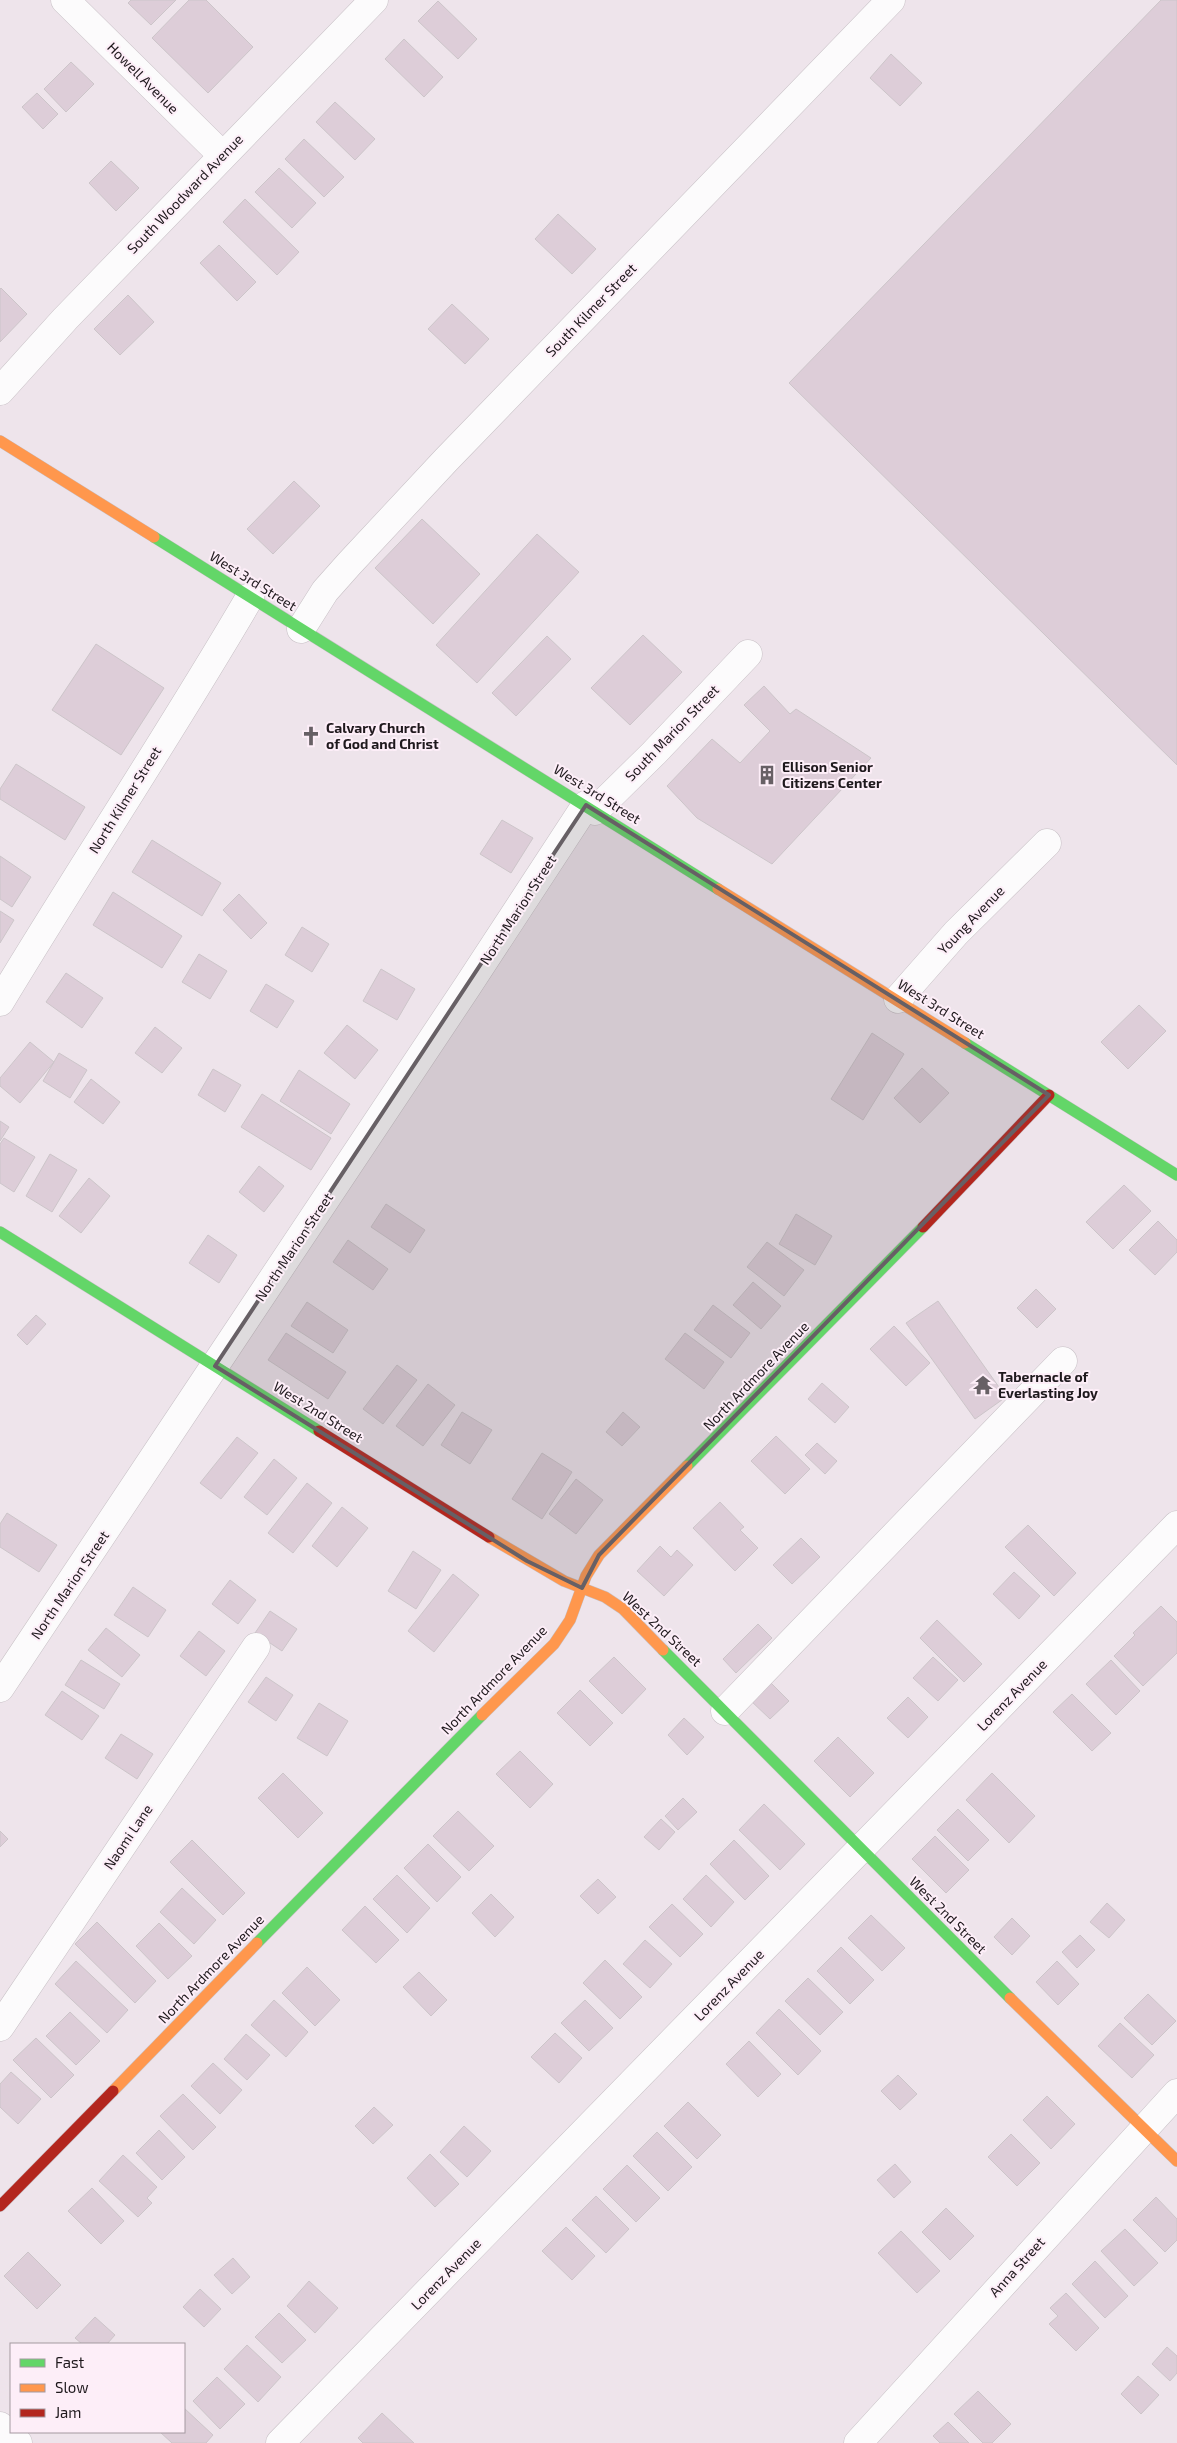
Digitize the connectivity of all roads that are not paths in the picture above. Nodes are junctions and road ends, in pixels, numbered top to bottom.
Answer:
1 (65, 0) edge
2 (374, 0) edge
3 (891, 0) edge
4 (222, 156) junction
5 (0, 391) edge
6 (0, 441) edge
7 (250, 597) junction
8 (301, 629) junction
9 (748, 654) dead end
10 (590, 808) junction
11 (1047, 843) dead end
12 (898, 999) junction
13 (0, 1002) edge
14 (1049, 1095) junction
15 (1177, 1175) edge
16 (0, 1232) edge
17 (1063, 1361) dead end
18 (214, 1366) junction
19 (1177, 1525) edge
20 (582, 1588) junction
21 (256, 1647) dead end
22 (0, 1688) edge
23 (725, 1711) junction
24 (862, 1849) junction
25 (0, 2027) edge
26 (1177, 2093) edge
27 (1144, 2128) junction
28 (1177, 2161) edge
29 (0, 2206) edge
30 (0, 2426) edge
31 (18, 2443) edge
32 (280, 2443) edge
33 (858, 2443) edge

1 - 4 street, Howell Avenue
2 - 4 street, South Woodward Avenue
3 - 8 street, South Kilmer Street
4 - 5 street, South Woodward Avenue
6 - 7 street, West 3rd Street
7 - 8 street, West 3rd Street
7 - 13 street, North Kilmer Street
8 - 10 street, West 3rd Street
9 - 10 street, South Marion Street
10 - 12 street, West 3rd Street
10 - 18 street, North Marion Street
11 - 12 street, Young Avenue
12 - 14 street, West 3rd Street
14 - 15 street, West 3rd Street
14 - 20 street, North Ardmore Avenue
16 - 18 street, West 2nd Street
17 - 23 street
18 - 20 street, West 2nd Street
18 - 22 street, North Marion Street
19 - 24 street, Lorenz Avenue
20 - 23 street, West 2nd Street
20 - 29 street, North Ardmore Avenue
21 - 25 street, Naomi Lane
23 - 24 street, West 2nd Street
24 - 27 street, West 2nd Street
24 - 32 street, Lorenz Avenue
26 - 27 street, Anna Street
27 - 28 street, West 2nd Street
27 - 33 street, Anna Street
30 - 31 street

